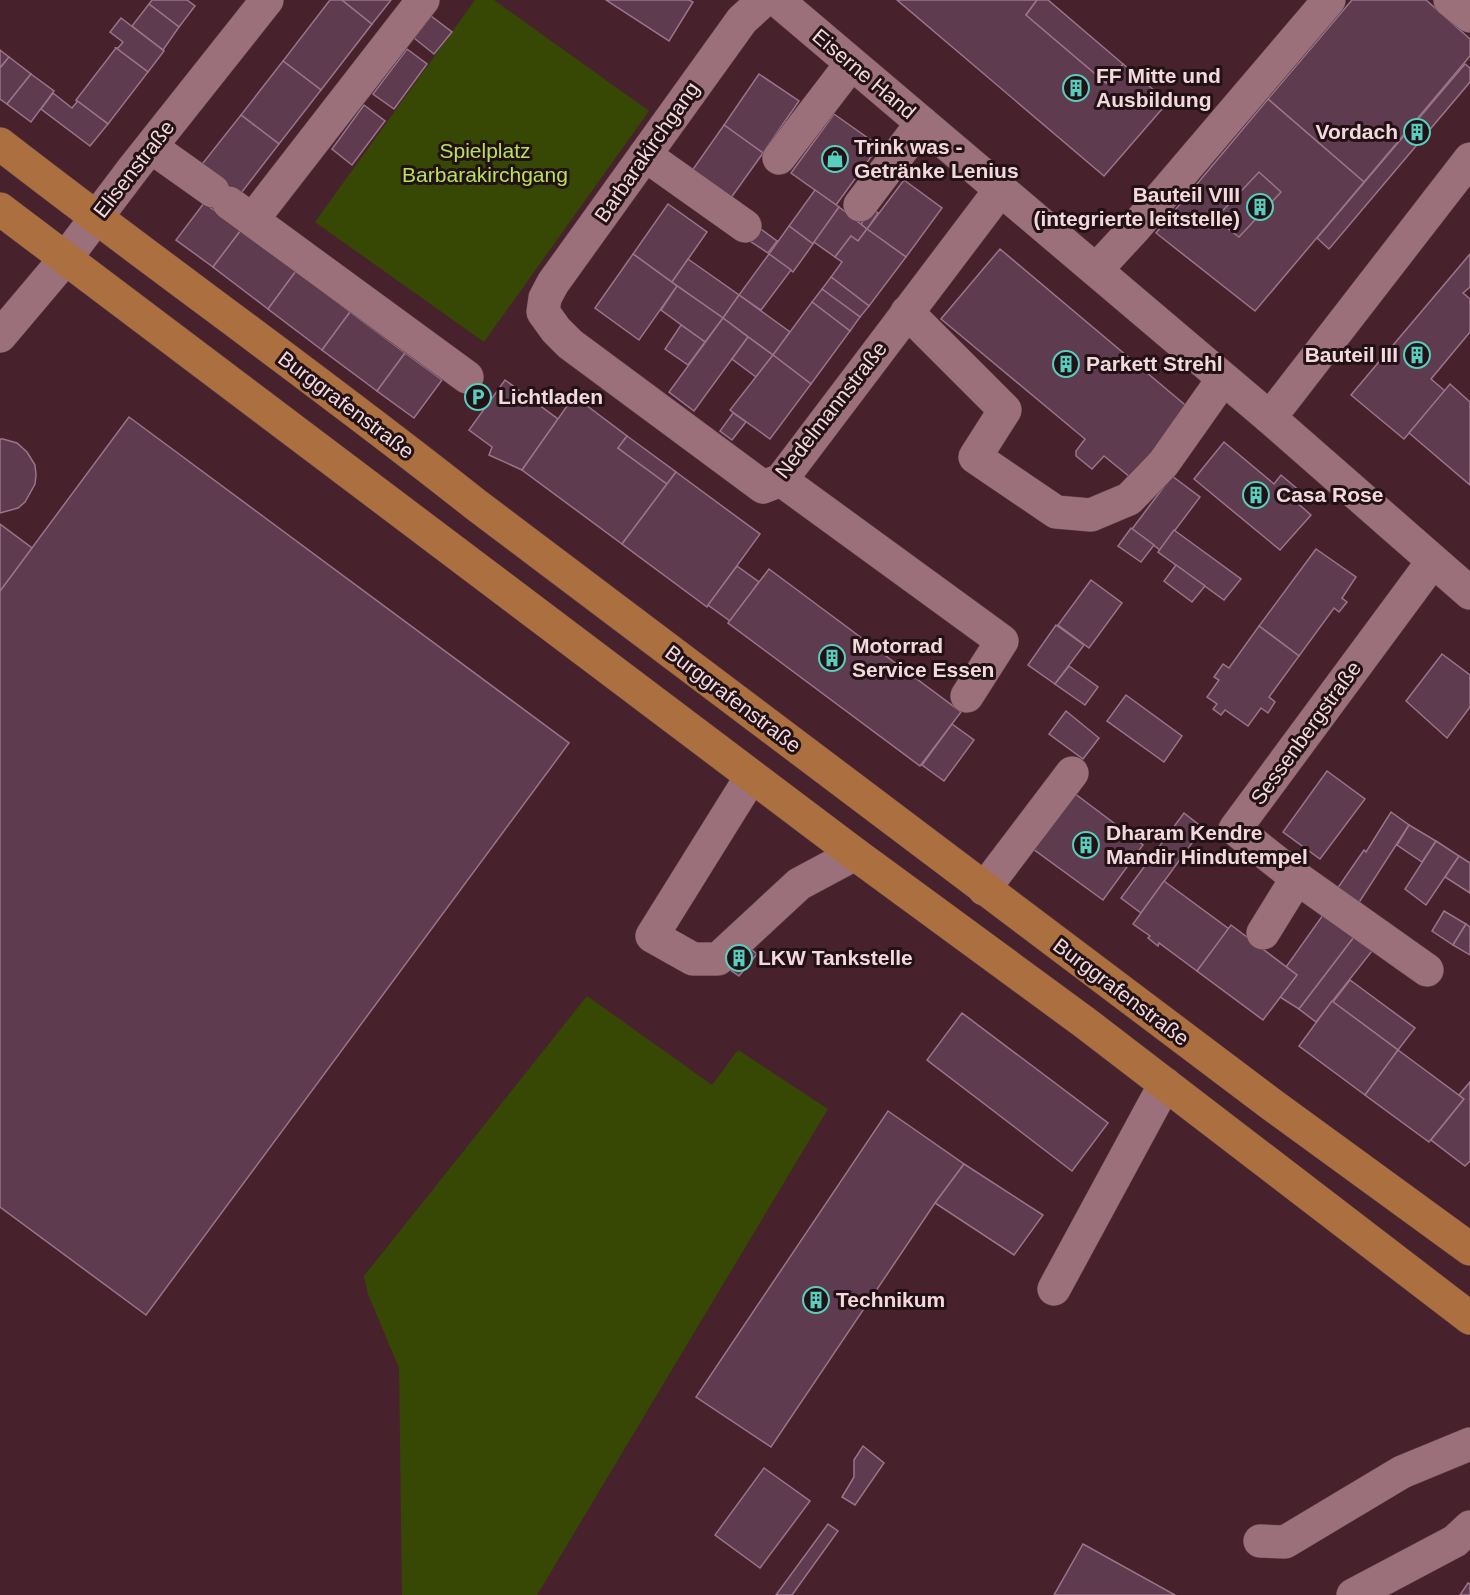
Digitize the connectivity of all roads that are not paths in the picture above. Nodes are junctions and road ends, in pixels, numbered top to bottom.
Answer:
1 (267, 0) edge
2 (423, 0) edge
3 (764, 0) edge
4 (777, 0) edge
5 (1329, 0) edge
6 (1450, 0) edge
7 (1470, 16) edge
8 (851, 64) junction
9 (922, 123) junction
10 (0, 144) edge
11 (150, 147) junction
12 (645, 155) junction
13 (779, 158) dead end
14 (1469, 161) edge
15 (1001, 189) junction
16 (231, 204) junction
17 (860, 206) dead end
18 (0, 209) edge
19 (95, 218) junction
20 (745, 226) dead end
21 (65, 259) junction
22 (1096, 270) junction
23 (543, 312) joint
24 (908, 312) junction
25 (0, 336) edge
26 (467, 377) dead end
27 (1223, 379) junction
28 (1269, 417) junction
29 (781, 480) junction
30 (1433, 561) junction
31 (1470, 593) edge
32 (967, 696) dead end
33 (1072, 773) dead end
34 (751, 777) junction
35 (855, 855) junction
36 (1297, 878) junction
37 (984, 889) junction
38 (1263, 933) dead end
39 (1427, 970) dead end
40 (1165, 1084) junction
41 (1470, 1249) edge
42 (1054, 1289) dead end
43 (1465, 1304) edge
44 (1470, 1444) edge
45 (1470, 1527) edge
46 (1260, 1541) dead end
47 (1353, 1595) edge

1 - 11 street, Elisenstraße
2 - 16 street
3 - 12 street, Barbarakirchgang
4 - 8 street, Eiserne Hand
5 - 22 street
6 - 7 street
8 - 9 street, Eiserne Hand
8 - 13 street
9 - 15 street, Eiserne Hand
9 - 17 street
10 - 19 main road, Burggrafenstraße
11 - 16 street
11 - 19 street, Elisenstraße
12 - 20 street
12 - 23 street, Barbarakirchgang
14 - 28 street
15 - 22 street, Eiserne Hand
15 - 24 street, Nedelmannstraße
16 - 26 street
18 - 21 main road
19 - 21 street, Elisenstraße
19 - 37 main road, Burggrafenstraße
21 - 25 street, Elisenstraße
21 - 34 main road
22 - 27 street, Eiserne Hand
23 - 29 street, Nedelmannstraße
24 - 27 street
24 - 29 street, Nedelmannstraße
27 - 28 street, Eiserne Hand
28 - 30 street, Eiserne Hand
29 - 32 street
30 - 31 street, Eiserne Hand
30 - 36 street, Sessenbergstraße
33 - 37 street
34 - 35 main road
34 - 35 street
35 - 40 main road
36 - 38 street
36 - 39 street, Sessenbergstraße
37 - 41 main road, Burggrafenstraße
40 - 42 street
40 - 43 main road
44 - 46 street
45 - 47 street

